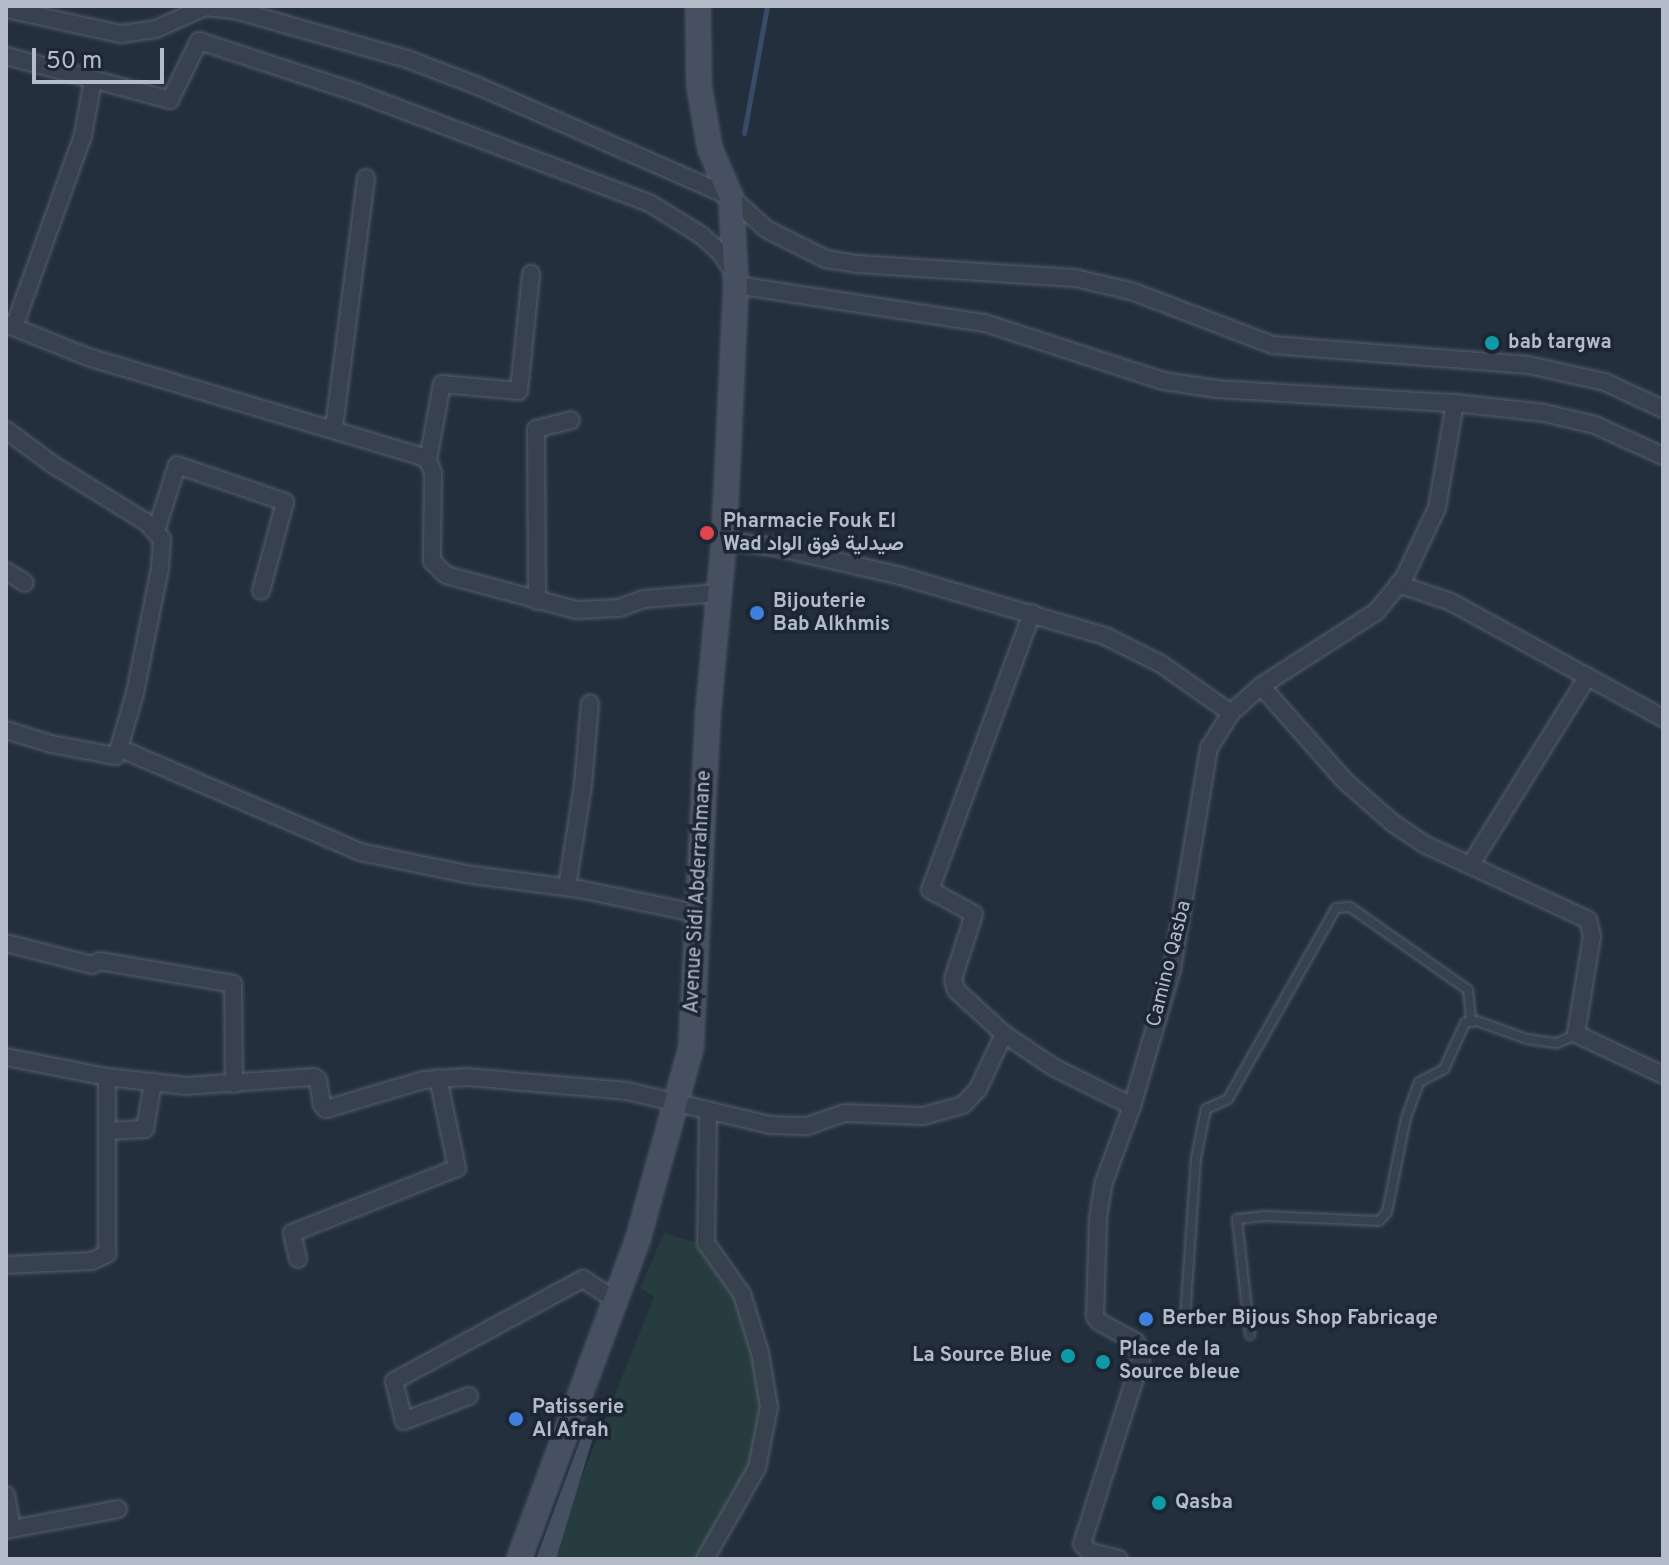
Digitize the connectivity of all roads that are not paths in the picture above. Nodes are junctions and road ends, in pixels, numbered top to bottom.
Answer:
1 (698, 6) edge
2 (6, 9) edge
3 (6, 56) edge
4 (93, 80) junction
5 (366, 178) dead end
6 (731, 197) junction
7 (531, 274) dead end
8 (736, 280) junction
9 (10, 326) edge
10 (1455, 403) junction
11 (1663, 409) edge
12 (571, 420) dead end
13 (334, 428) junction
14 (6, 430) edge
15 (1663, 456) edge
16 (428, 460) junction
17 (156, 531) junction
18 (724, 540) junction
19 (6, 571) edge
20 (25, 583) dead end
21 (1398, 584) junction
22 (261, 591) dead end
23 (717, 593) junction
24 (537, 601) junction
25 (1032, 613) junction
26 (1587, 678) junction
27 (1261, 686) junction
28 (590, 703) dead end
29 (1231, 713) junction
30 (1663, 718) edge
31 (6, 730) edge
32 (119, 748) junction
33 (1471, 864) junction
34 (567, 887) junction
35 (700, 914) junction
36 (6, 943) edge
37 (1471, 1020) junction
38 (1004, 1034) junction
39 (1576, 1034) junction
40 (6, 1057) edge
41 (1663, 1075) edge
42 (107, 1077) junction
43 (438, 1078) junction
44 (153, 1082) junction
45 (234, 1084) junction
46 (676, 1102) junction
47 (1132, 1106) junction
48 (708, 1111) junction
49 (108, 1131) junction
50 (298, 1259) dead end
51 (6, 1265) edge
52 (615, 1300) junction
53 (1185, 1319) dead end
54 (1250, 1335) dead end
55 (469, 1396) dead end
56 (6, 1495) edge
57 (118, 1509) dead end
58 (9, 1529) edge
59 (519, 1559) edge
60 (705, 1559) edge
61 (1119, 1559) edge

1 - 6 street, Avenue Sidi Abderrahmane
2 - 6 street
3 - 4 street
4 - 8 street
4 - 9 street
5 - 13 street
6 - 8 street, Avenue Sidi Abderrahmane
6 - 11 street
7 - 16 street
8 - 10 street
8 - 18 street, Avenue Sidi Abderrahmane
9 - 13 street
10 - 15 street
10 - 21 street, Camino Qasba
12 - 24 street
13 - 16 street
14 - 17 street
16 - 24 street
17 - 22 street
17 - 32 street
18 - 23 street, Avenue Sidi Abderrahmane
18 - 25 street
19 - 20 street
21 - 26 street
21 - 27 street, Camino Qasba
23 - 24 street
23 - 35 street, Avenue Sidi Abderrahmane
25 - 29 street
25 - 38 street
26 - 30 street
26 - 33 street
27 - 29 street, Camino Qasba
27 - 33 street
28 - 34 street
29 - 47 street, Camino Qasba
31 - 32 street
32 - 34 street
33 - 39 street
34 - 35 street
35 - 46 street, Avenue Sidi Abderrahmane
36 - 45 street
37 - 39 lane
37 - 53 lane
37 - 54 lane
38 - 47 street
38 - 48 street
39 - 41 street
40 - 42 street
42 - 44 street
42 - 49 street
43 - 45 street
43 - 46 street
43 - 50 street
44 - 45 street
44 - 49 street
46 - 48 street
46 - 52 street, Avenue Sidi Abderrahmane
47 - 61 street, Camino Qasba
48 - 60 street
49 - 51 street
52 - 55 street
52 - 59 street, Avenue Sidi Abderrahmane
56 - 58 street
57 - 58 street

